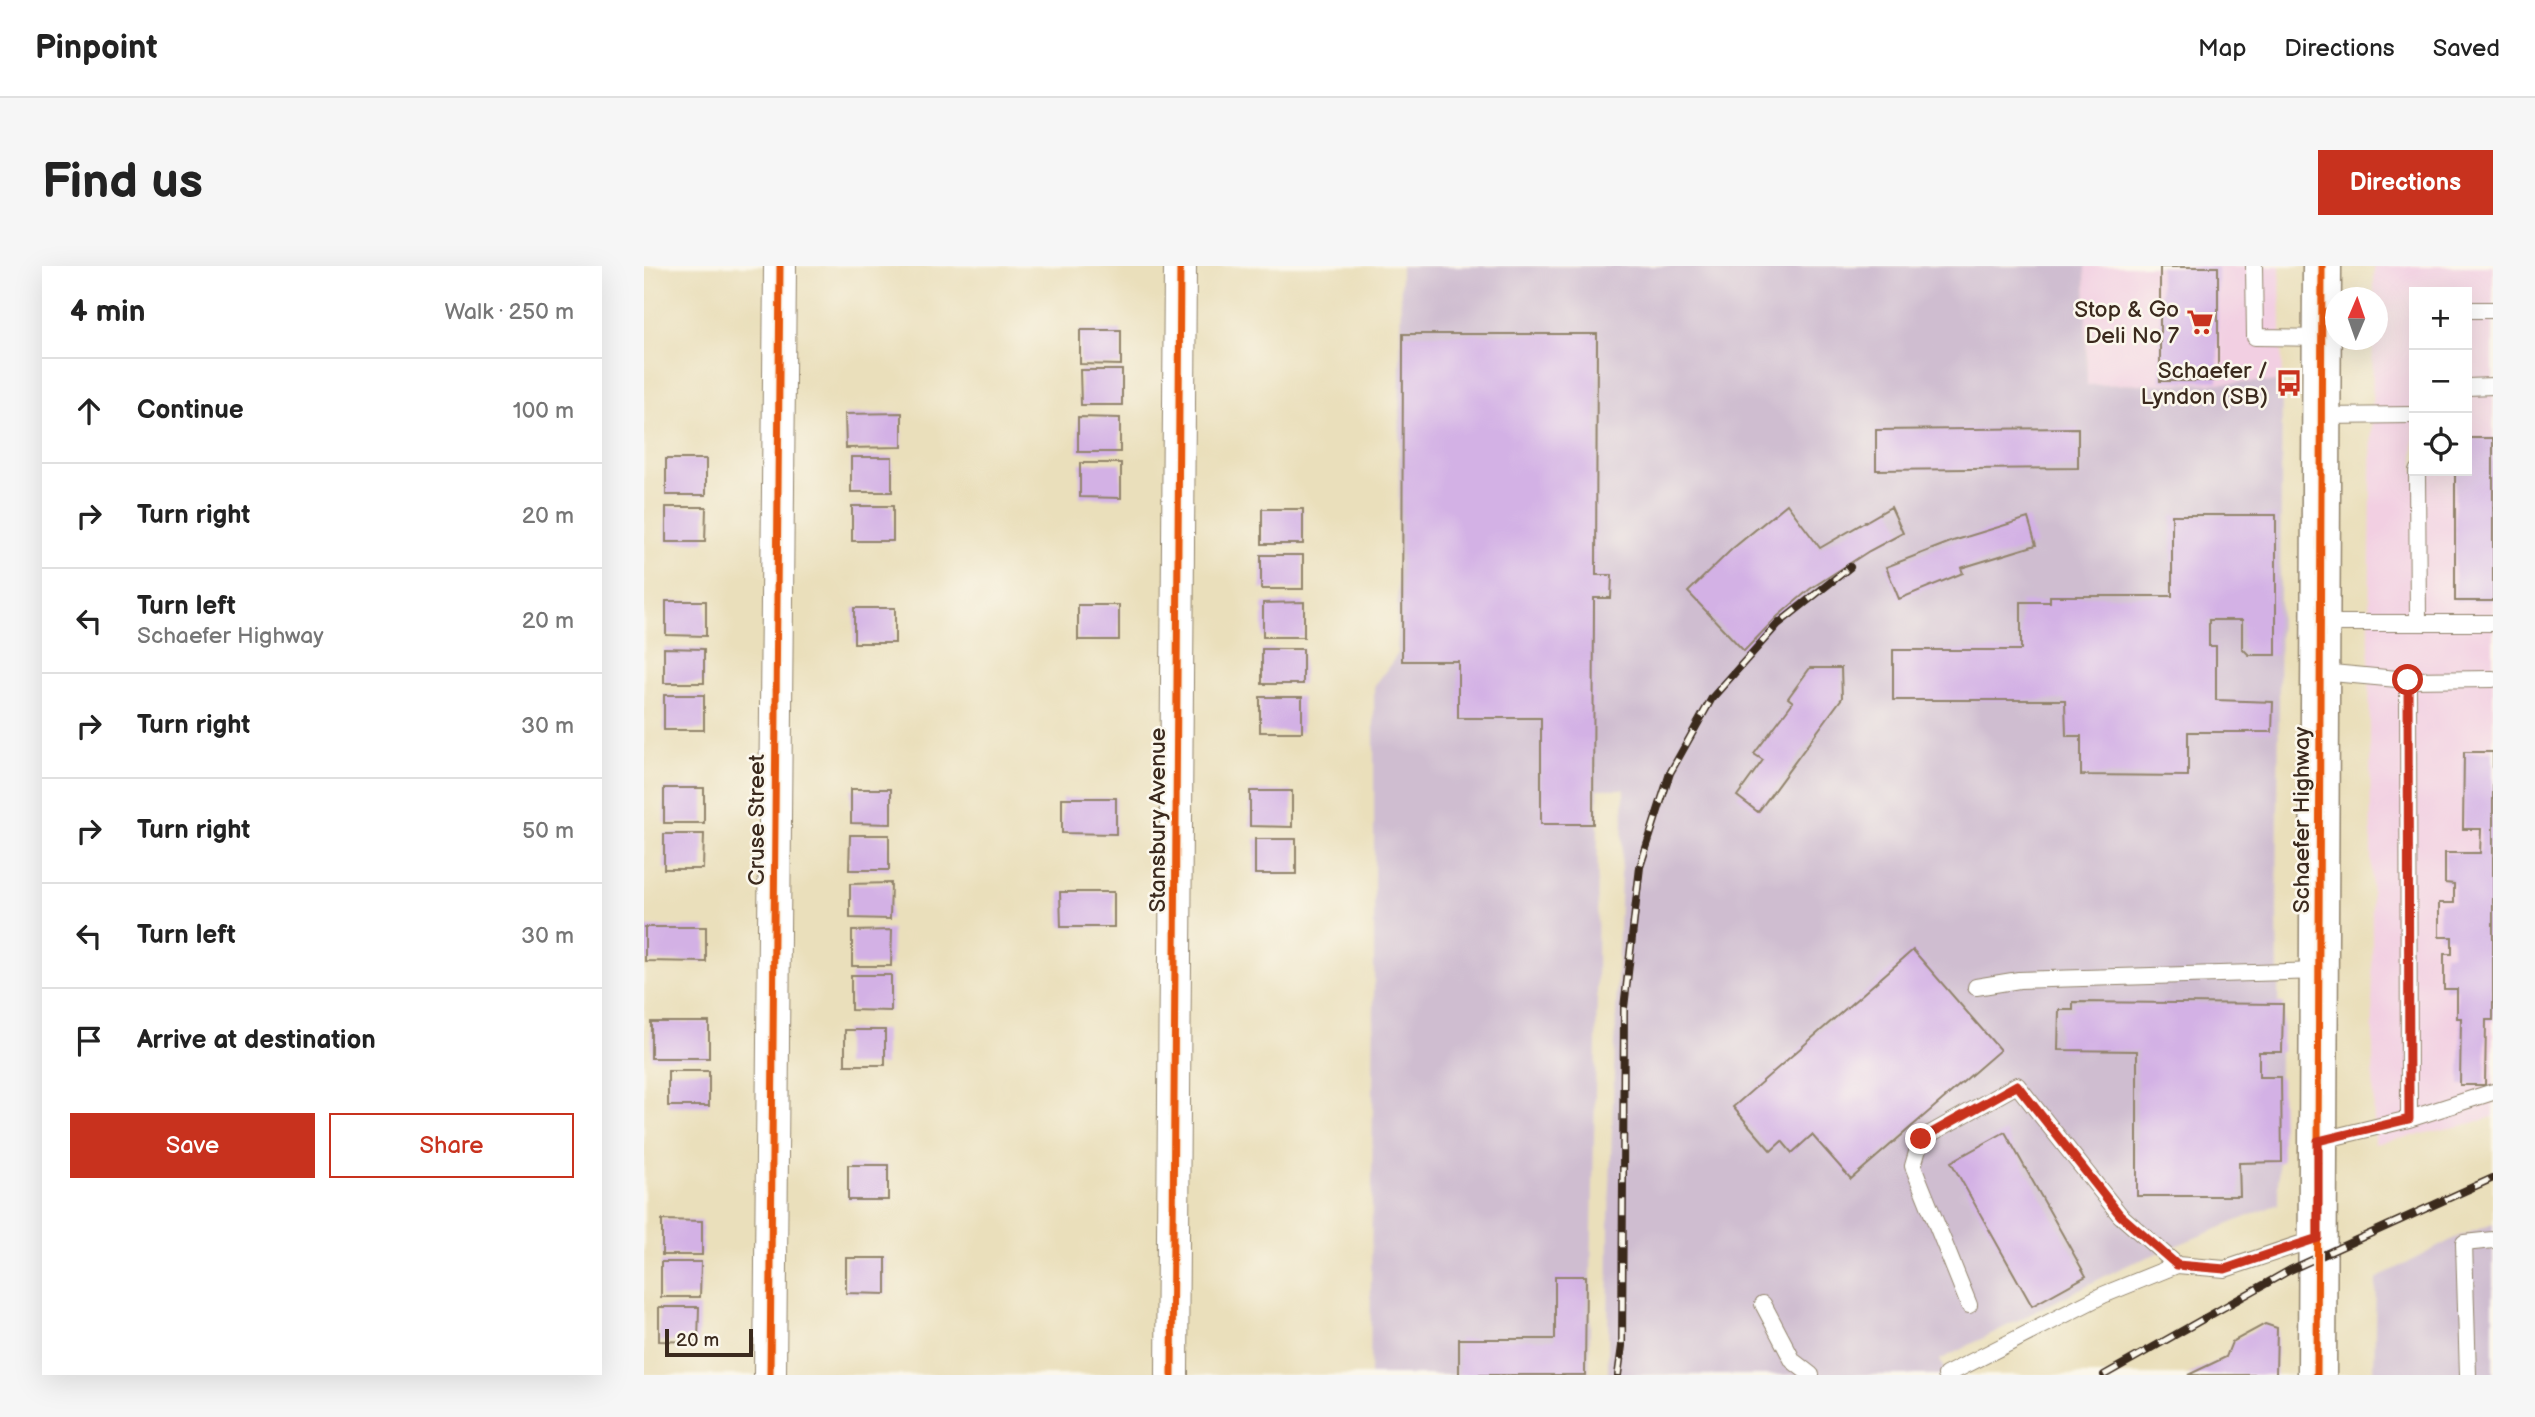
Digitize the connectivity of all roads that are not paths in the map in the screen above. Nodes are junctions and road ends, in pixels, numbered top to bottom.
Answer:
1 (779, 266) edge
2 (1180, 266) edge
3 (2254, 266) edge
4 (2322, 266) edge
5 (2472, 310) edge
6 (2493, 310) edge
7 (2322, 338) junction
8 (2493, 386) edge
9 (2472, 387) edge
10 (2409, 415) edge
11 (2322, 416) junction
12 (2417, 476) edge
13 (2418, 622) junction
14 (2321, 623) junction
15 (2493, 623) edge
16 (2321, 672) junction
17 (2493, 679) edge
18 (2408, 680) junction
19 (2319, 971) junction
20 (1976, 987) dead end
21 (2493, 1092) edge
22 (2409, 1119) junction
23 (2318, 1141) junction
24 (2318, 1238) junction
25 (2493, 1240) edge
26 (2177, 1265) junction
27 (1763, 1304) dead end
28 (1969, 1305) dead end
29 (770, 1375) edge
30 (1172, 1375) edge
31 (1811, 1375) edge
32 (1946, 1375) edge
33 (2317, 1375) edge
34 (2468, 1375) edge

1 - 29 street, Cruse Street
2 - 30 street, Stansbury Avenue
3 - 7 lane
4 - 7 street, Schaefer Highway
5 - 6 lane
7 - 11 street, Schaefer Highway
8 - 9 lane
10 - 11 lane
11 - 14 street, Schaefer Highway
12 - 13 lane
13 - 14 lane
13 - 15 lane
14 - 16 street, Schaefer Highway
16 - 18 lane
16 - 19 street, Schaefer Highway
17 - 18 lane
18 - 22 lane
19 - 20 lane
19 - 23 street, Schaefer Highway
21 - 22 lane
22 - 23 lane
23 - 24 street, Schaefer Highway
24 - 26 lane
24 - 33 street, Schaefer Highway
25 - 34 lane
26 - 28 lane
26 - 32 lane
27 - 31 lane

